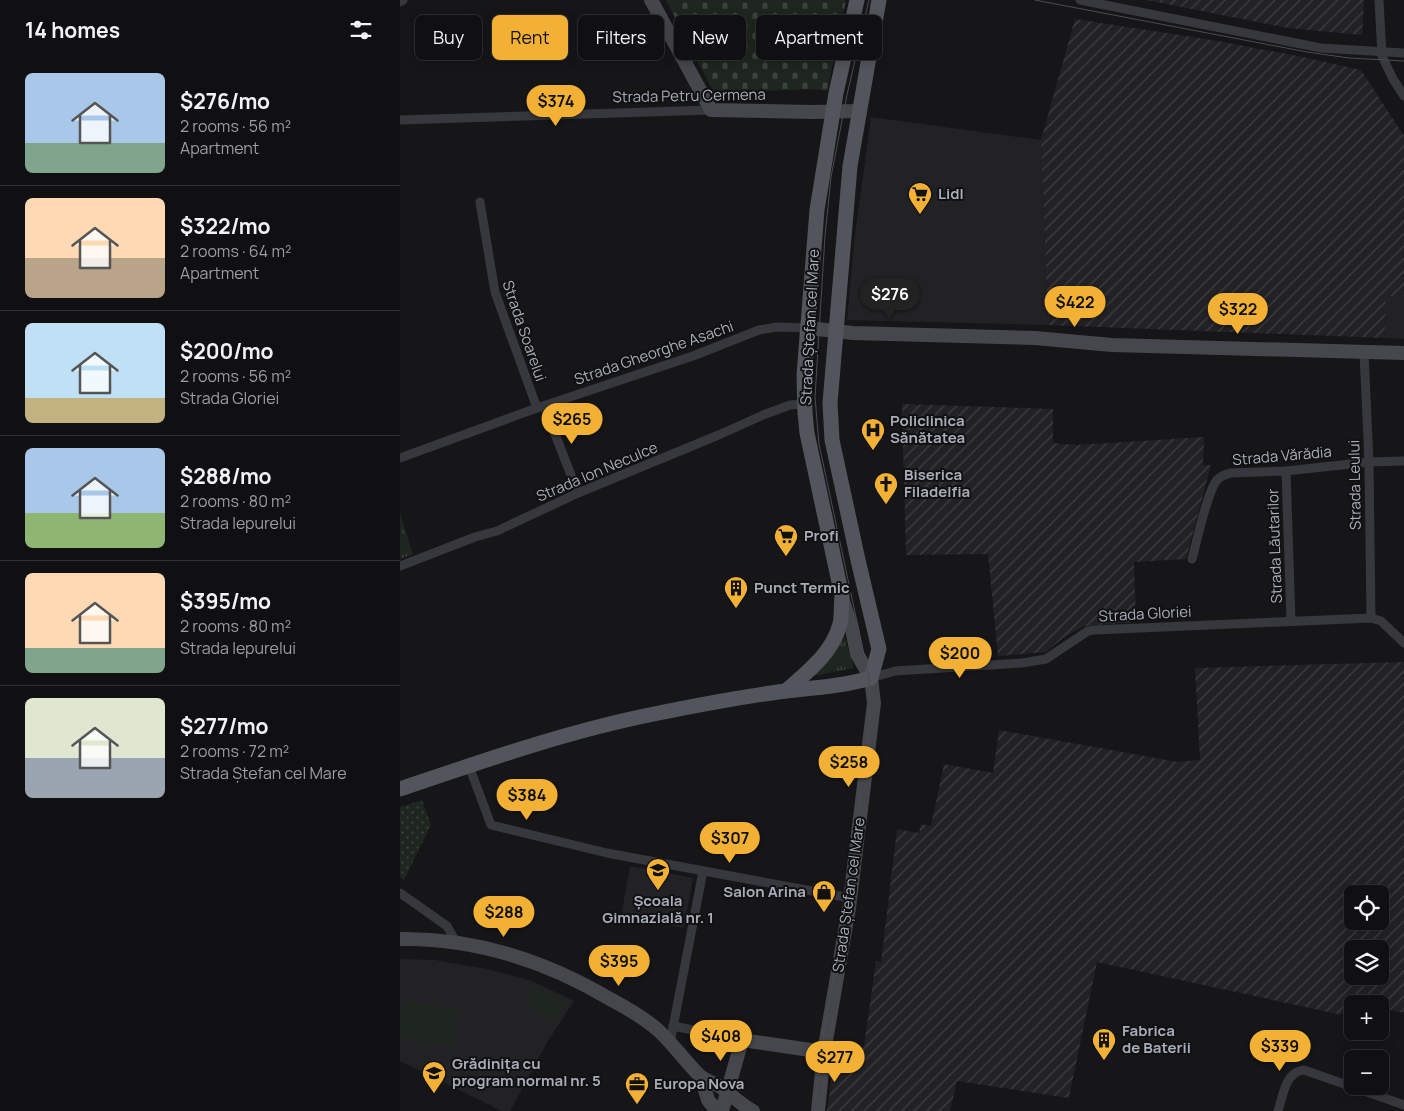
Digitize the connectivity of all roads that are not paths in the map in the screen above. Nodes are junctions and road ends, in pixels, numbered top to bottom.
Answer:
1 (651, 0) edge
2 (857, 0) edge
3 (879, 0) edge
4 (1080, 0) edge
5 (1379, 0) edge
6 (1381, 53) junction
7 (1404, 54) edge
8 (1404, 96) edge
9 (711, 110) junction
10 (859, 111) junction
11 (832, 112) junction
12 (400, 120) edge
13 (480, 202) dead end
14 (808, 328) junction
15 (835, 331) junction
16 (1364, 353) junction
17 (1404, 353) edge
18 (804, 404) junction
19 (541, 407) junction
20 (400, 458) edge
21 (1404, 461) edge
22 (1369, 462) junction
23 (1286, 470) junction
24 (578, 494) junction
25 (1192, 559) dead end
26 (400, 566) edge
27 (842, 596) junction
28 (1371, 618) junction
29 (1291, 620) junction
30 (1404, 643) edge
31 (871, 678) junction
32 (786, 691) junction
33 (469, 766) junction
34 (400, 789) edge
35 (703, 871) junction
36 (400, 893) edge
37 (850, 898) junction
38 (400, 938) edge
39 (456, 942) junction
40 (673, 1026) junction
41 (742, 1040) junction
42 (670, 1043) junction
43 (824, 1052) junction
44 (701, 1077) junction
45 (728, 1093) junction
46 (1404, 1105) edge
47 (717, 1111) edge
48 (722, 1111) edge
49 (746, 1111) edge
50 (818, 1111) edge
51 (1278, 1111) edge

1 - 9 street
2 - 11 main road, Strada Ștefan cel Mare
3 - 10 main road, Strada Ștefan cel Mare
4 - 6 street
5 - 6 street
6 - 7 street
6 - 8 street
9 - 11 street, Strada Petru Cermena
9 - 12 street, Strada Petru Cermena
10 - 11 street, Strada Petru Cermena
10 - 15 main road, Strada Ștefan cel Mare
11 - 14 main road, Strada Ștefan cel Mare
13 - 19 street, Strada Soarelui
14 - 15 street
14 - 18 main road, Strada Ștefan cel Mare
14 - 19 street, Strada Gheorghe Asachi
15 - 16 street
15 - 31 main road, Strada Ștefan cel Mare
16 - 17 street
16 - 22 street, Strada Leului
18 - 24 street, Strada Ion Neculce
18 - 27 main road, Strada Ștefan cel Mare
19 - 20 street, Strada Gheorghe Asachi
19 - 24 street, Strada Soarelui
21 - 22 street, Strada Vărădia
22 - 23 street, Strada Vărădia
22 - 28 street, Strada Leului
23 - 25 street, Strada Vărădia
23 - 29 street, Strada Lăutarilor
24 - 26 street, Strada Ion Neculce
27 - 31 street, Strada Ștefan cel Mare
27 - 32 main road
28 - 29 street, Strada Gloriei
28 - 30 street
29 - 31 street, Strada Gloriei
31 - 32 main road
31 - 37 street, Strada Ștefan cel Mare
32 - 33 main road
33 - 34 main road
33 - 35 street
35 - 37 street
35 - 40 street
36 - 39 street
37 - 43 street, Strada Ștefan cel Mare
38 - 39 street
39 - 42 street
40 - 41 street
40 - 42 street
41 - 43 street
41 - 45 street
42 - 44 street
43 - 50 street, Strada Ștefan cel Mare
44 - 45 street
44 - 47 street
45 - 48 street
45 - 49 street
46 - 51 street

